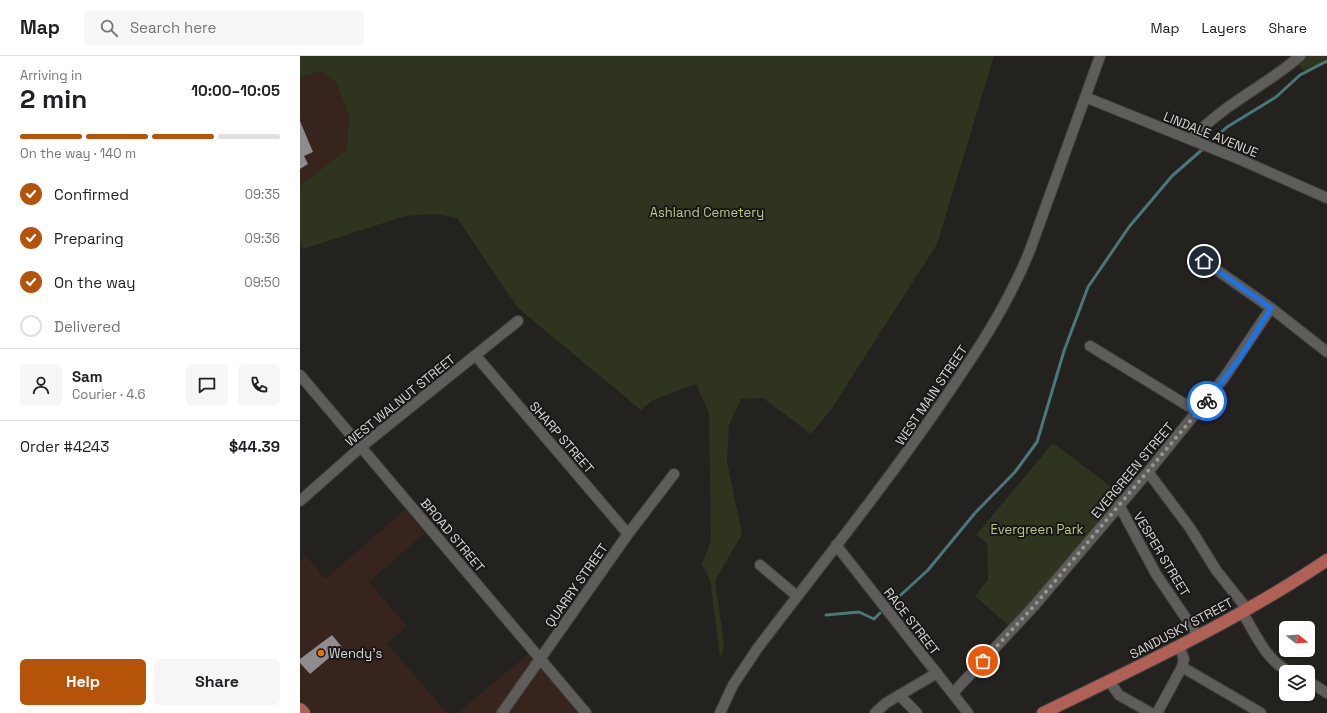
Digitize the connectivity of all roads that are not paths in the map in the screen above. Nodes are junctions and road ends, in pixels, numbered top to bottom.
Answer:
1 (1100, 56) edge
2 (1300, 56) edge
3 (1085, 97) junction
4 (1194, 141) junction
5 (1327, 198) edge
6 (1204, 261) dead end
7 (1271, 308) junction
8 (518, 321) dead end
9 (1090, 346) dead end
10 (1327, 352) edge
11 (476, 356) junction
12 (300, 375) edge
13 (1198, 412) junction
14 (361, 447) junction
15 (1148, 472) junction
16 (674, 474) dead end
17 (300, 501) edge
18 (1119, 505) junction
19 (628, 534) junction
20 (836, 545) junction
21 (1327, 560) edge
22 (760, 565) dead end
23 (797, 596) junction
24 (1244, 610) junction
25 (1198, 636) junction
26 (1179, 646) junction
27 (540, 659) junction
28 (1279, 665) edge
29 (1182, 668) junction
30 (937, 673) junction
31 (1109, 681) junction
32 (1315, 685) edge
33 (953, 693) junction
34 (1327, 693) edge
35 (899, 695) junction
36 (300, 709) edge
37 (304, 713) edge
38 (502, 713) edge
39 (586, 713) edge
40 (720, 713) edge
41 (875, 713) edge
42 (917, 713) edge
43 (968, 713) edge
44 (1043, 713) edge
45 (1151, 713) edge
46 (1157, 713) edge
47 (1261, 713) edge

1 - 3 street, WEST MAIN STREET
2 - 4 street
3 - 4 street, LINDALE AVENUE
3 - 20 street, WEST MAIN STREET
4 - 5 street, LINDALE AVENUE
6 - 7 street
7 - 10 street
7 - 13 street, EVERGREEN STREET
8 - 11 street, WEST WALNUT STREET
9 - 13 street
11 - 14 street, WEST WALNUT STREET
11 - 19 street, SHARP STREET
12 - 14 street, BROAD STREET
13 - 15 street, EVERGREEN STREET
14 - 17 street, WEST WALNUT STREET
14 - 27 street, BROAD STREET
15 - 18 street, EVERGREEN STREET
15 - 24 street
16 - 19 street, QUARRY STREET
18 - 25 street, VESPER STREET
18 - 33 street, EVERGREEN STREET
19 - 27 street, QUARRY STREET
20 - 23 street, WEST MAIN STREET
20 - 30 street, RACE STREET
21 - 24 main road, SANDUSKY STREET
22 - 23 street
23 - 40 street, WEST MAIN STREET
24 - 25 main road, SANDUSKY STREET
24 - 28 street
25 - 26 main road, SANDUSKY STREET
26 - 29 street
26 - 31 main road, SANDUSKY STREET
27 - 38 street, QUARRY STREET
27 - 39 street, BROAD STREET
29 - 46 street
29 - 47 street
30 - 33 street, RACE STREET
30 - 35 street
31 - 44 main road, SANDUSKY STREET
31 - 45 street
32 - 34 street
33 - 43 street, RACE STREET
35 - 41 street
35 - 42 street
36 - 37 main road

